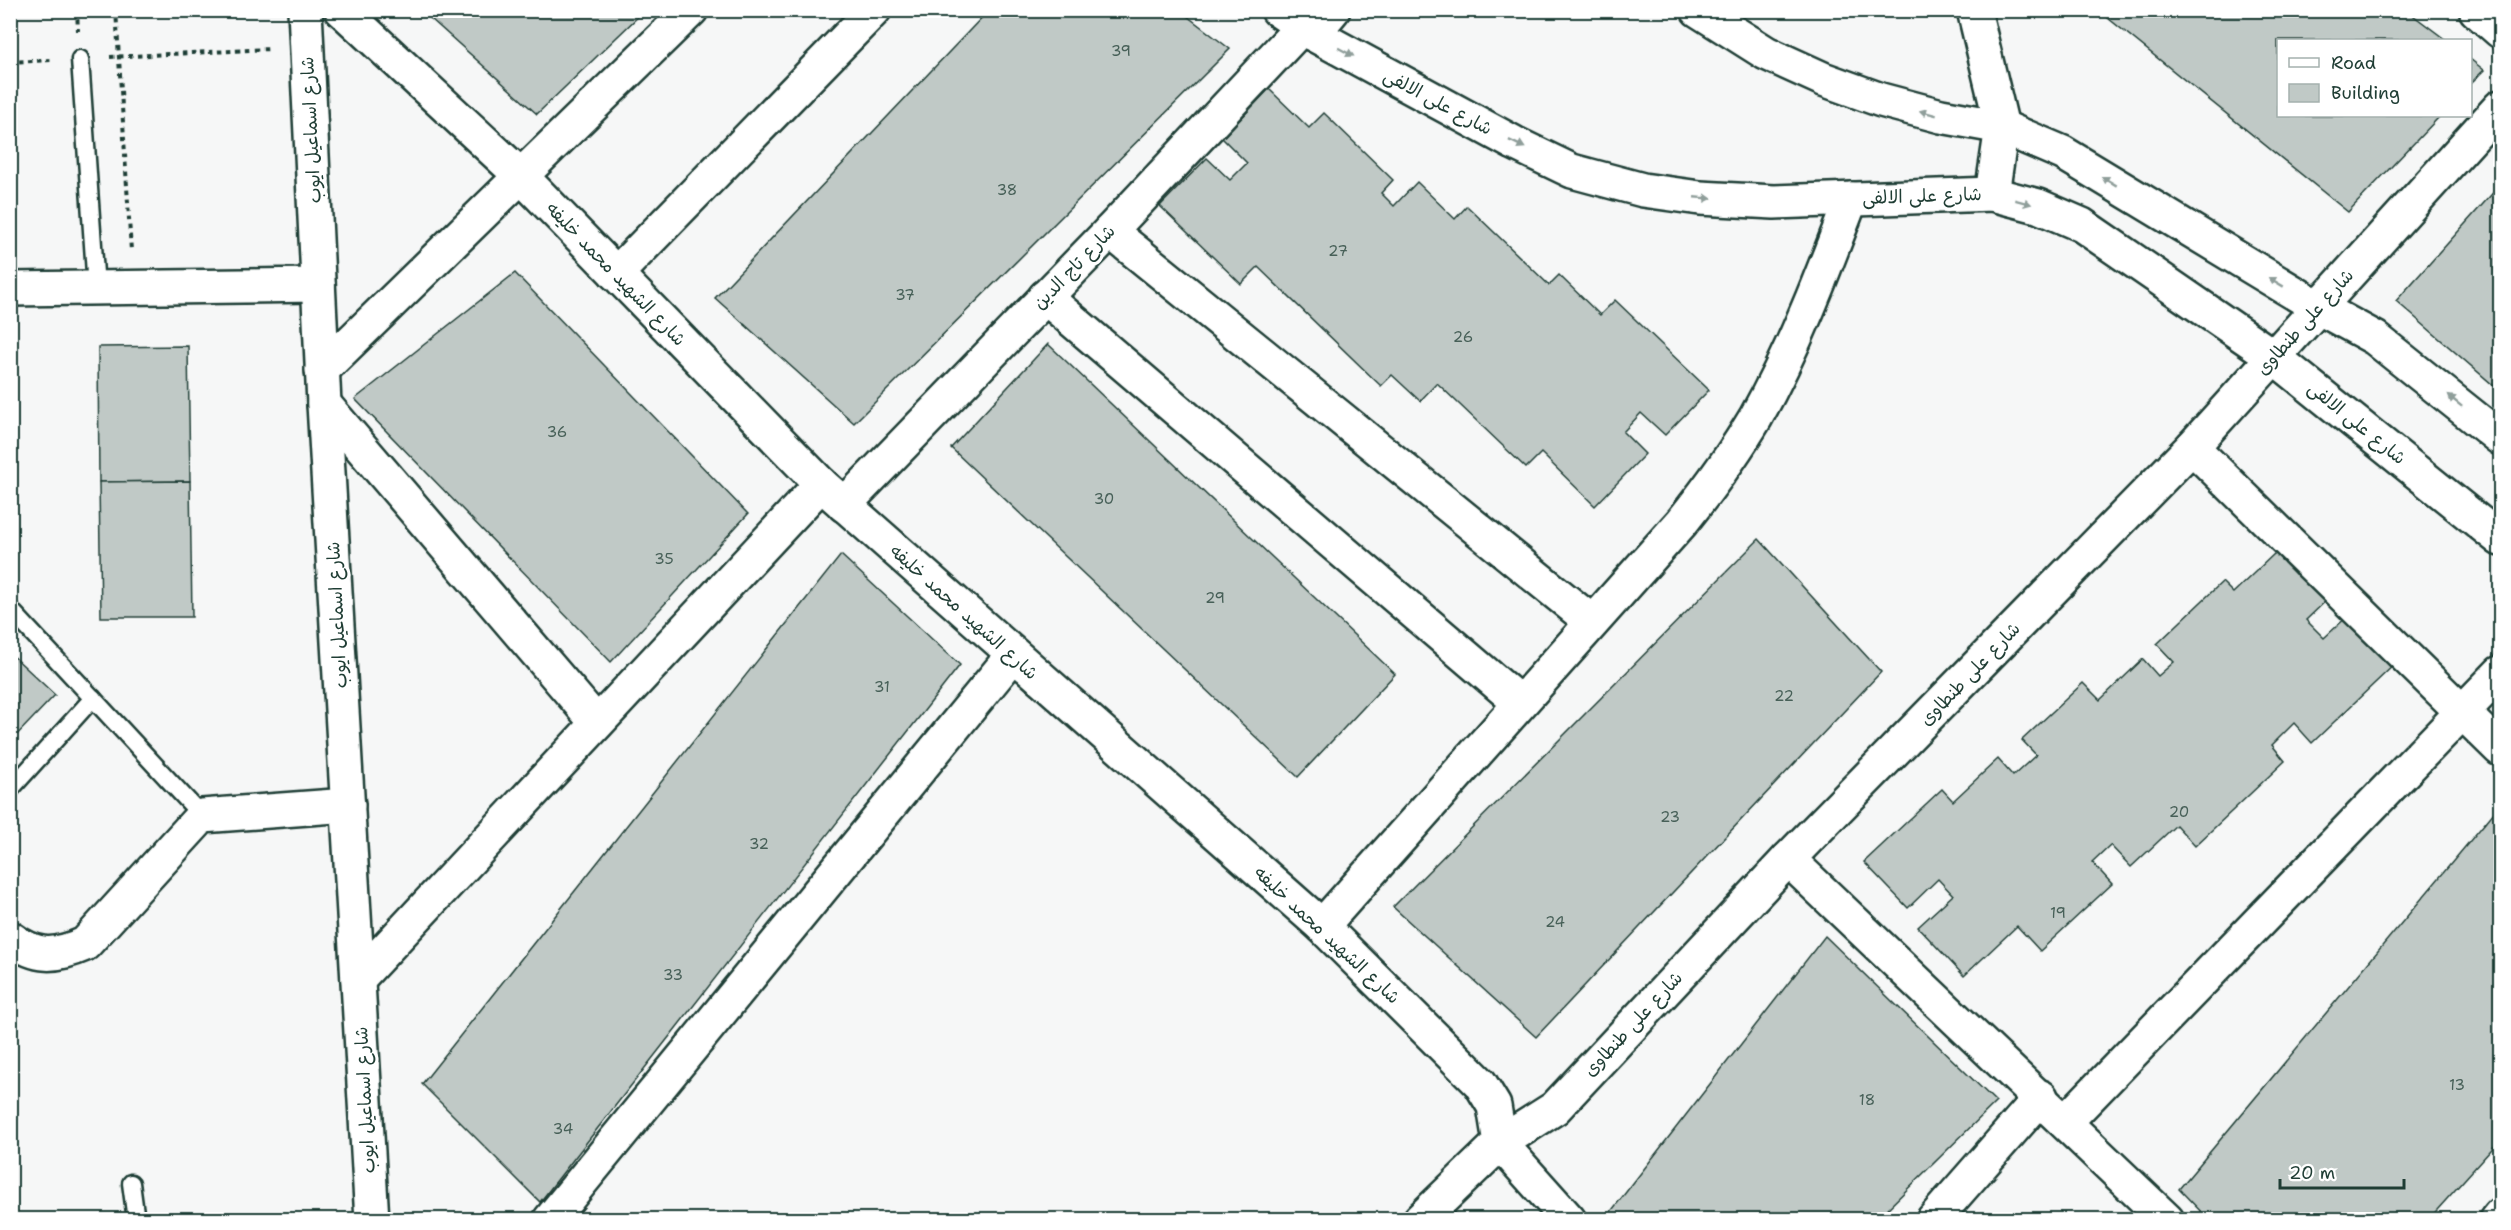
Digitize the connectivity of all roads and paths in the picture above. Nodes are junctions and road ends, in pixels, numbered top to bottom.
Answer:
1 (116, 10) edge
2 (305, 10) edge
3 (342, 10) edge
4 (691, 10) edge
5 (874, 10) edge
6 (1974, 10) edge
7 (2476, 10) edge
8 (1711, 14) edge
9 (1306, 20) edge
10 (2500, 31) edge
11 (307, 47) junction
12 (119, 57) junction
13 (80, 59) junction
14 (10, 62) edge
15 (2500, 106) edge
16 (2002, 127) junction
17 (521, 176) junction
18 (1992, 194) junction
19 (1851, 199) junction
20 (1110, 231) junction
21 (616, 274) junction
22 (318, 285) junction
23 (134, 287) junction
24 (96, 288) junction
25 (10, 289) edge
26 (1045, 297) junction
27 (2318, 308) junction
28 (2274, 357) junction
29 (322, 370) junction
30 (324, 404) junction
31 (2500, 438) edge
32 (2192, 447) junction
33 (833, 494) junction
34 (2500, 539) edge
35 (10, 609) edge
36 (1592, 622) junction
37 (1013, 655) junction
38 (2500, 673) edge
39 (93, 698) junction
40 (1520, 703) junction
41 (2462, 712) junction
42 (597, 723) junction
43 (2500, 749) edge
44 (10, 790) edge
45 (348, 805) junction
46 (202, 816) junction
47 (1788, 859) junction
48 (1322, 926) junction
49 (10, 938) edge
50 (358, 979) junction
51 (2041, 1097) junction
52 (2066, 1121) junction
53 (1500, 1143) junction
54 (132, 1183) dead end
55 (2500, 1215) edge
56 (136, 1220) edge
57 (372, 1220) edge
58 (550, 1220) edge
59 (1420, 1220) edge
60 (1569, 1220) edge
61 (1933, 1220) edge
62 (2167, 1220) edge
63 (2496, 1220) edge

1 - 12 path
2 - 11 street, شارع اسماعيل ايوب
3 - 17 street, شارع الشهيد محمد خليفه
4 - 17 street
5 - 21 street
6 - 16 street
7 - 10 street
16 -> 8 street
9 -> 19 street, شارع على الالفى
9 - 20 street, شارع تاج الدين
11 - 12 path
11 - 22 street, شارع اسماعيل ايوب
12 - 13 path
12 - 23 path
13 - 14 path
13 - 24 lane
15 - 27 street, شارع على طنطاوى
16 - 18 street
27 -> 16 street
17 - 21 street, شارع الشهيد محمد خليفه
17 - 29 street
18 - 19 street, شارع على الالفى
18 -> 28 street, شارع على الالفى
19 - 36 street
20 - 26 street, شارع تاج الدين
20 - 36 street
21 - 33 street, شارع الشهيد محمد خليفه
22 - 23 street
22 - 29 street, شارع اسماعيل ايوب
23 - 24 street
24 - 25 street
26 - 33 street, شارع تاج الدين
26 - 40 street
27 - 28 street, شارع على طنطاوى
31 -> 27 street
28 - 32 street, شارع على طنطاوى
28 - 34 street, شارع على الالفى
29 - 30 street, شارع اسماعيل ايوب
30 - 42 street
30 - 45 street, شارع اسماعيل ايوب
32 - 41 street
32 - 47 street, شارع على طنطاوى
33 - 37 street, شارع الشهيد محمد خليفه
33 - 42 street, شارع تاج الدين
35 - 39 lane
36 - 40 street
37 - 48 street, شارع الشهيد محمد خليفه
37 - 58 street
38 - 41 street
39 - 44 lane
39 - 46 lane
40 - 48 street
41 - 43 street
41 - 52 street
42 - 50 street, شارع تاج الدين
45 - 46 street
45 - 50 street, شارع اسماعيل ايوب
46 - 49 street
47 - 51 street
47 - 53 street, شارع على طنطاوى
48 - 53 street, شارع الشهيد محمد خليفه
50 - 57 street, شارع اسماعيل ايوب
51 - 52 street
51 - 61 street
52 - 62 street
53 - 59 street, شارع على طنطاوى
53 - 60 street
54 - 56 lane
55 - 63 street

